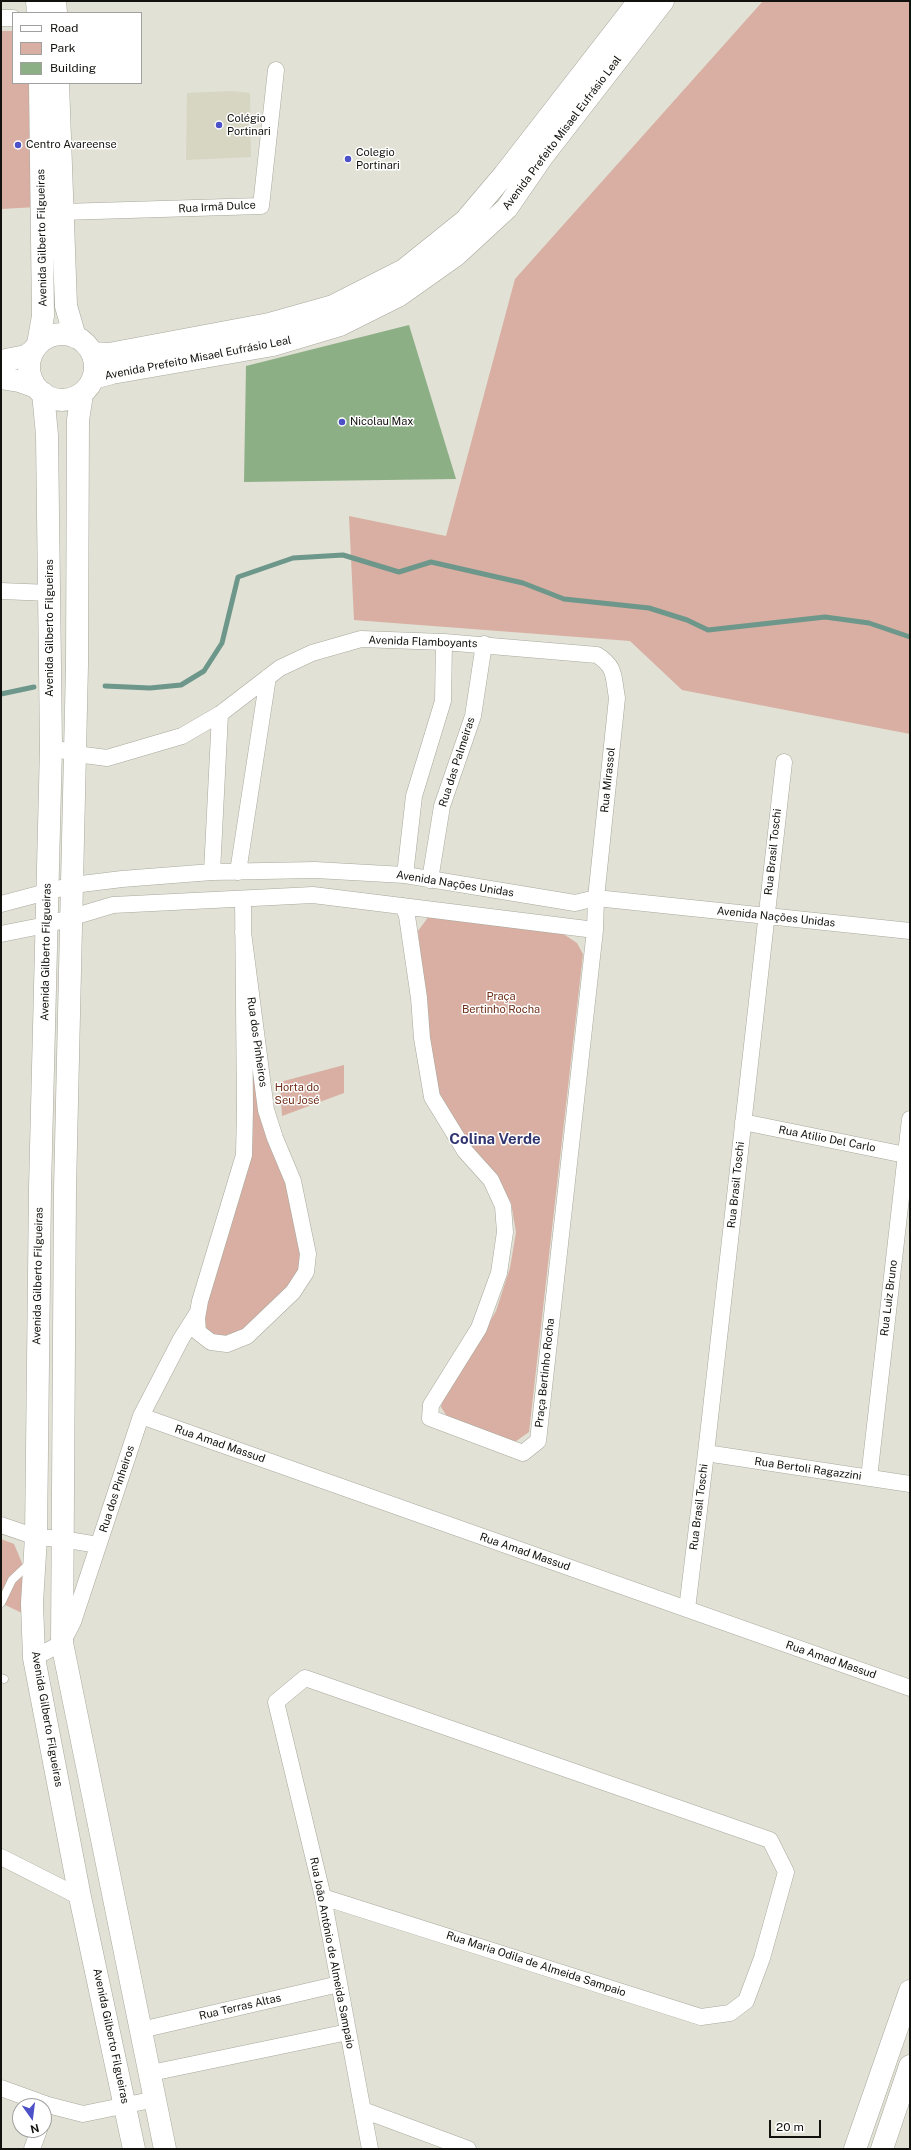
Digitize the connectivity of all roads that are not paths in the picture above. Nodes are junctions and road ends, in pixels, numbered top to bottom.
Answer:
1 (37, 1) edge
2 (55, 1) edge
3 (639, 1) edge
4 (663, 1) edge
5 (38, 12) edge
6 (56, 12) edge
7 (1, 18) edge
8 (12, 18) edge
9 (276, 70) dead end
10 (40, 84) edge
11 (58, 84) edge
12 (62, 212) junction
13 (269, 324) junction
14 (75, 337) junction
15 (273, 345) junction
16 (36, 348) junction
17 (92, 353) junction
18 (1, 361) edge
19 (1, 378) edge
20 (88, 386) junction
21 (39, 390) junction
22 (49, 527) junction
23 (78, 529) junction
24 (1, 591) edge
25 (50, 593) junction
26 (444, 642) junction
27 (484, 644) junction
28 (608, 662) joint
29 (268, 677) junction
30 (220, 714) junction
31 (50, 747) junction
32 (76, 754) junction
33 (784, 762) dead end
34 (212, 872) junction
35 (238, 872) junction
36 (405, 875) junction
37 (430, 880) junction
38 (73, 885) junction
39 (47, 894) junction
40 (596, 898) junction
41 (243, 899) junction
42 (1, 904) edge
43 (403, 906) junction
44 (766, 916) junction
45 (72, 917) junction
46 (46, 925) junction
47 (595, 930) junction
48 (910, 931) edge
49 (243, 932) junction
50 (1, 934) edge
51 (910, 1119) edge
52 (743, 1122) junction
53 (908, 1155) edge
54 (40, 1188) junction
55 (66, 1189) junction
56 (198, 1312) junction
57 (141, 1416) junction
58 (706, 1453) junction
59 (869, 1478) junction
60 (910, 1484) edge
61 (1, 1525) edge
62 (36, 1537) junction
63 (62, 1539) junction
64 (98, 1545) junction
65 (33, 1560) junction
66 (1, 1604) edge
67 (687, 1609) junction
68 (62, 1643) junction
69 (34, 1658) junction
70 (910, 1688) edge
71 (1, 1857) edge
72 (80, 1896) junction
73 (323, 1897) junction
74 (339, 1984) junction
75 (910, 1991) edge
76 (746, 2002) joint
77 (137, 2007) junction
78 (106, 2014) junction
79 (141, 2030) junction
80 (348, 2032) junction
81 (910, 2066) edge
82 (151, 2073) junction
83 (1, 2088) edge
84 (21, 2098) edge
85 (156, 2099) junction
86 (126, 2105) junction
87 (363, 2110) junction
88 (52, 2111) edge
89 (36, 2138) edge
90 (32, 2149) edge
91 (134, 2149) edge
92 (165, 2149) edge
93 (370, 2149) edge
94 (468, 2149) edge
95 (855, 2149) edge
96 (882, 2149) edge

1 - 5 main road
2 - 6 main road
3 - 13 main road, Avenida Prefeito Misael Eufrásio Leal
4 - 15 main road, Avenida Prefeito Misael Eufrásio Leal
7 - 8 street
9 - 12 street, Rua Irmã Dulce
10 - 16 main road, Avenida Gilberto Filgueiras
11 - 12 main road, Avenida Gilberto Filgueiras
12 - 14 main road, Avenida Gilberto Filgueiras
13 - 15 main road
13 - 17 main road, Avenida Prefeito Misael Eufrásio Leal
14 - 16 main road
14 - 17 main road
15 - 20 main road, Avenida Prefeito Misael Eufrásio Leal
16 - 18 main road
16 - 21 main road
17 - 20 main road
19 - 21 main road
20 - 21 main road
20 - 23 main road
21 - 22 main road, Avenida Gilberto Filgueiras
22 - 23 main road
22 - 25 main road, Avenida Gilberto Filgueiras
23 - 32 main road
24 - 25 street
25 - 31 main road, Avenida Gilberto Filgueiras
26 - 27 street, Avenida Flamboyants
26 - 29 street, Avenida Flamboyants
26 - 36 street
27 - 28 street, Avenida Flamboyants
27 - 37 street, Rua das Palmeiras
28 - 40 street, Rua Mirassol
29 - 30 street, Avenida Flamboyants
29 - 35 street
30 - 32 street, Avenida Flamboyants
30 - 34 street
31 - 32 street, Avenida Flamboyants
31 - 39 main road, Avenida Gilberto Filgueiras
32 - 38 main road
33 - 44 street, Rua Brasil Toschi
34 - 35 street, Avenida Nações Unidas
34 - 38 street, Avenida Nações Unidas
35 - 36 street, Avenida Nações Unidas
36 - 37 street, Avenida Nações Unidas
37 - 40 street, Avenida Nações Unidas
38 - 39 street, Avenida Nações Unidas
38 - 45 main road
39 - 42 street, Avenida Nações Unidas
39 - 46 main road, Avenida Gilberto Filgueiras
40 - 44 street, Avenida Nações Unidas
40 - 47 street, Praça Bertinho Rocha
41 - 43 street
41 - 45 street
41 - 49 street, Rua dos Pinheiros
43 - 47 street
43 - 47 street, Praça Bertinho Rocha
44 - 48 street, Avenida Nações Unidas
44 - 52 street, Rua Brasil Toschi
45 - 46 street
45 - 55 main road
46 - 50 street
46 - 54 main road, Avenida Gilberto Filgueiras
49 - 56 street, Rua dos Pinheiros
49 - 56 street, Rua dos Pinheiros
51 - 53 street, Rua Luiz Bruno
52 - 53 street, Rua Atilio Del Carlo
52 - 58 street, Rua Brasil Toschi
53 - 59 street, Rua Luiz Bruno
54 - 55 main road
54 - 62 main road, Avenida Gilberto Filgueiras
55 - 63 main road
56 - 57 street, Rua dos Pinheiros
57 - 64 street, Rua dos Pinheiros
57 - 67 street, Rua Amad Massud
58 - 59 street, Rua Bertoli Ragazzini
58 - 67 street, Rua Brasil Toschi
59 - 60 street, Rua Bertoli Ragazzini
61 - 62 street
62 - 63 street
62 - 65 main road, Avenida Gilberto Filgueiras
63 - 64 street
63 - 68 main road
64 - 68 street, Rua dos Pinheiros
65 - 66 lane
65 - 69 main road, Avenida Gilberto Filgueiras
67 - 70 street, Rua Amad Massud
68 - 69 street
68 - 77 main road
69 - 72 main road, Avenida Gilberto Filgueiras
71 - 72 street
72 - 78 main road, Avenida Gilberto Filgueiras
73 - 74 street, Rua João Antônio de Almeida Sampaio
73 - 76 street, Rua Maria Odila de Almeida Sampaio
73 - 76 street, Rua João Antônio de Almeida Sampaio
74 - 79 street, Rua Terras Altas
74 - 80 street, Rua João Antônio de Almeida Sampaio
75 - 95 main road
77 - 78 main road
77 - 79 main road
78 - 86 main road, Avenida Gilberto Filgueiras
79 - 82 main road
80 - 82 street
80 - 87 street, Rua João Antônio de Almeida Sampaio
81 - 96 main road
82 - 85 main road
83 - 84 street
85 - 86 street
85 - 92 main road
86 - 88 street
86 - 91 main road, Avenida Gilberto Filgueiras
87 - 93 street, Rua João Antônio de Almeida Sampaio
87 - 94 street
89 - 90 street

